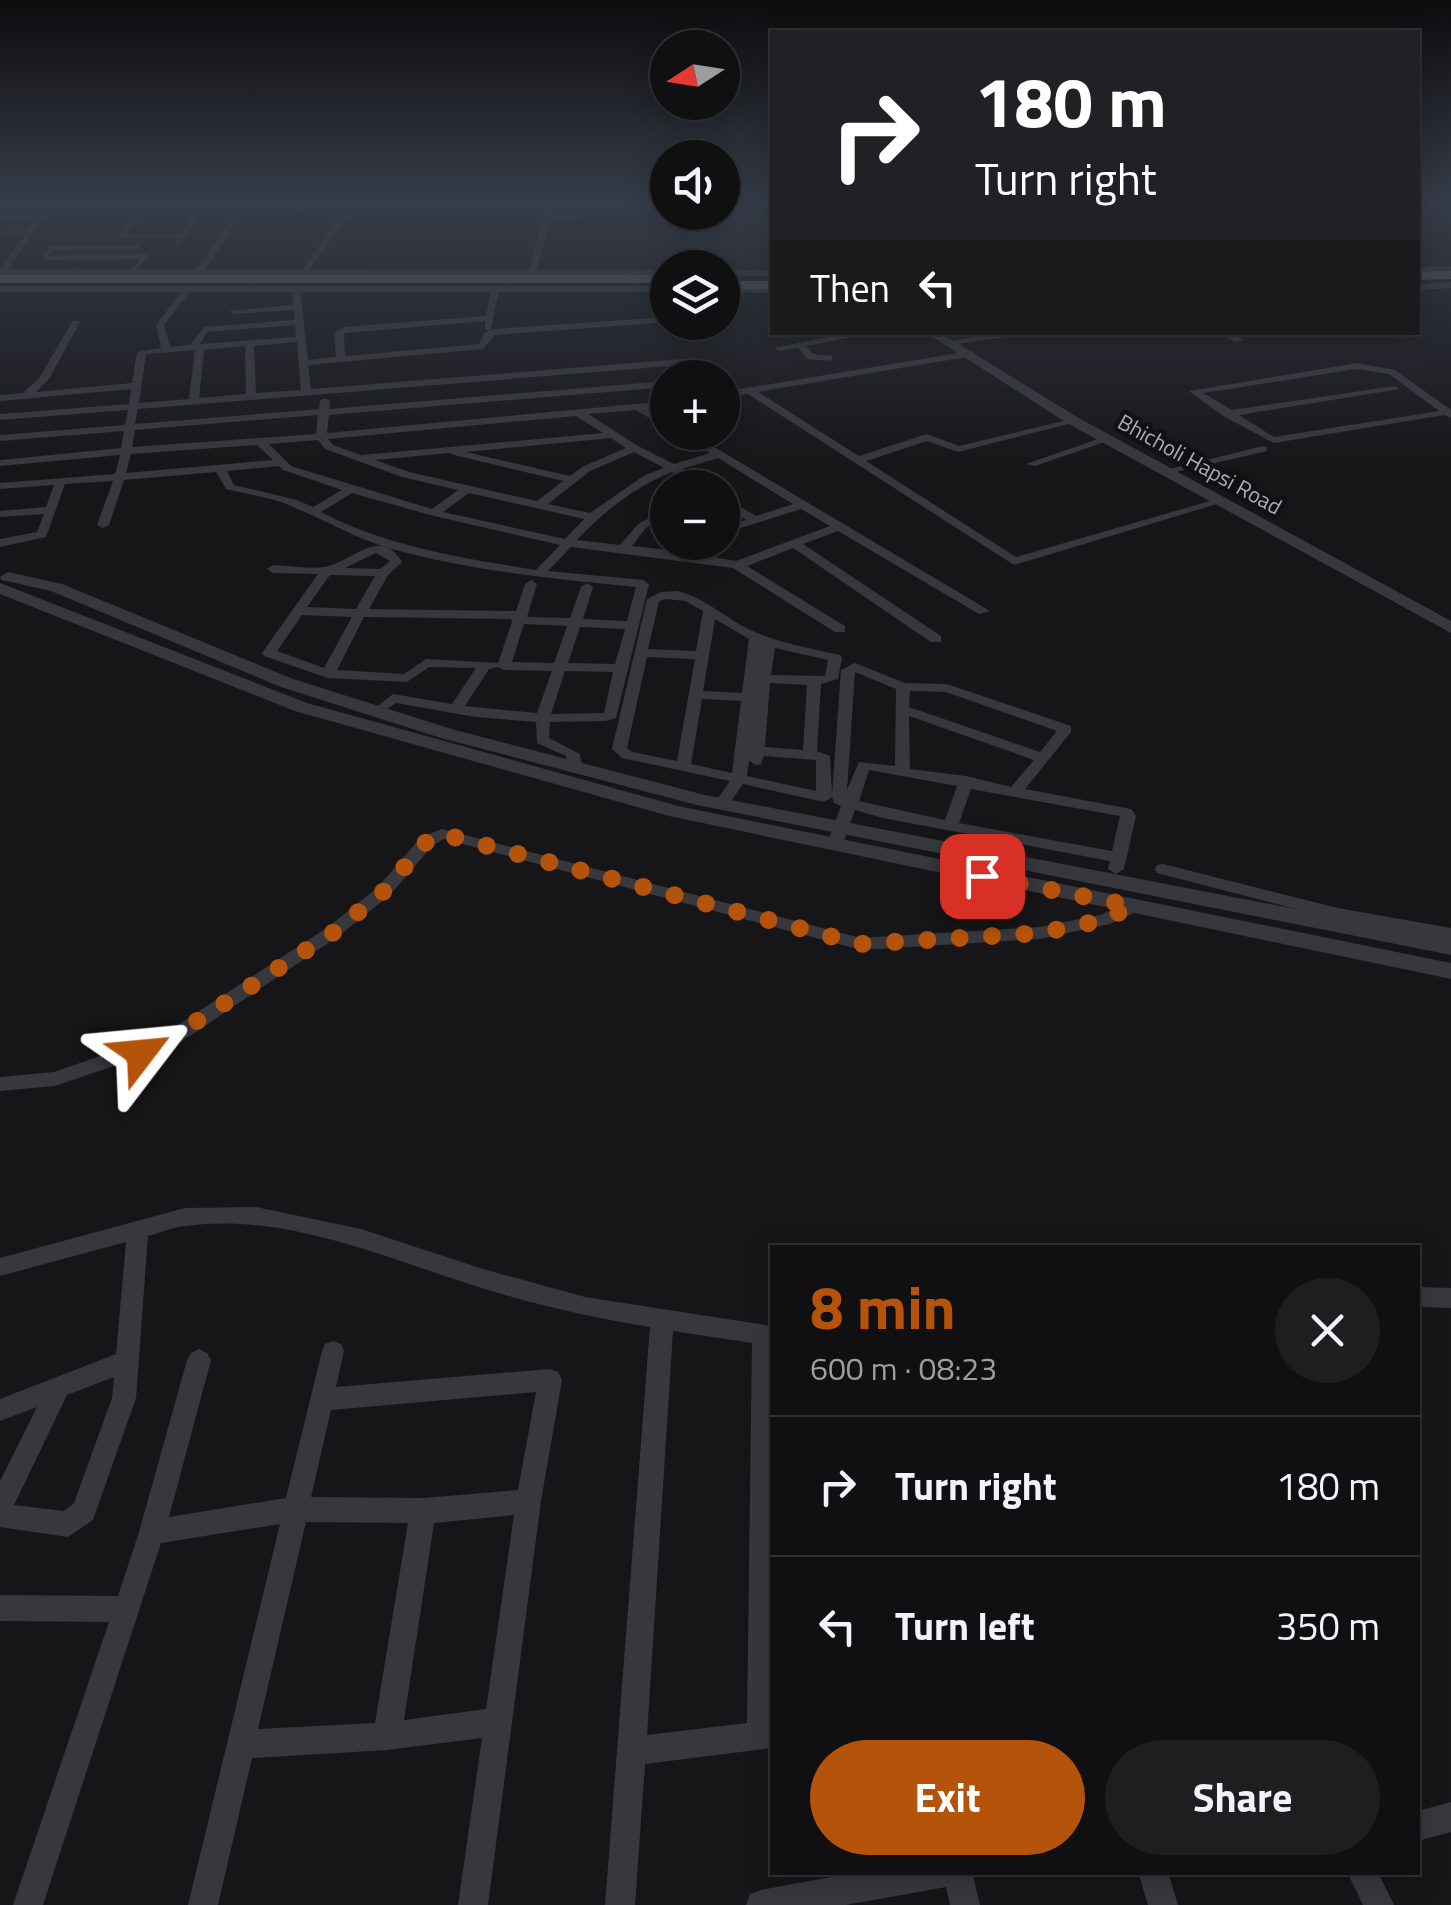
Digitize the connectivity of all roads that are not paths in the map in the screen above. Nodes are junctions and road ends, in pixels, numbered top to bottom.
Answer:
1 (187, 291) edge
2 (296, 291) edge
3 (502, 291) edge
4 (296, 306) junction
5 (233, 310) dead end
6 (488, 318) junction
7 (650, 321) edge
8 (76, 322) dead end
9 (299, 322) junction
10 (386, 326) junction
11 (488, 334) junction
12 (855, 335) edge
13 (935, 335) edge
14 (1012, 335) edge
15 (1228, 335) edge
16 (302, 338) junction
17 (1238, 340) dead end
18 (948, 342) junction
19 (249, 343) junction
20 (800, 344) junction
21 (197, 347) junction
22 (779, 348) dead end
23 (166, 350) junction
24 (386, 354) junction
25 (970, 354) junction
26 (815, 358) junction
27 (829, 358) dead end
28 (341, 359) junction
29 (798, 360) dead end
30 (304, 363) junction
31 (650, 365) edge
32 (1358, 366) junction
33 (529, 375) junction
34 (650, 385) edge
35 (136, 386) junction
36 (1395, 390) junction
37 (326, 391) junction
38 (750, 391) junction
39 (306, 392) junction
40 (740, 392) edge
41 (535, 394) junction
42 (27, 395) junction
43 (252, 397) junction
44 (0, 398) edge
45 (194, 402) junction
46 (132, 407) junction
47 (650, 407) edge
48 (640, 408) junction
49 (324, 412) junction
50 (579, 413) junction
51 (650, 414) edge
52 (1227, 414) junction
53 (539, 416) junction
54 (1447, 416) edge
55 (0, 417) edge
56 (1072, 420) junction
57 (130, 427) junction
58 (611, 434) junction
59 (321, 436) junction
60 (0, 438) edge
61 (1108, 439) junction
62 (260, 442) junction
63 (1269, 442) junction
64 (634, 448) junction
65 (443, 450) junction
66 (712, 450) edge
67 (126, 451) junction
68 (719, 454) junction
69 (358, 458) junction
70 (859, 460) junction
71 (278, 462) junction
72 (0, 463) edge
73 (1031, 464) dead end
74 (220, 468) junction
75 (673, 468) junction
76 (676, 470) edge
77 (1167, 471) junction
78 (120, 476) junction
79 (572, 480) junction
80 (61, 481) junction
81 (0, 486) edge
82 (351, 489) junction
83 (467, 490) junction
84 (1221, 501) junction
85 (539, 504) junction
86 (802, 506) junction
87 (50, 510) junction
88 (740, 511) edge
89 (313, 512) junction
90 (434, 513) junction
91 (0, 514) edge
92 (592, 517) junction
93 (754, 520) junction
94 (650, 522) edge
95 (103, 524) dead end
96 (740, 525) edge
97 (841, 526) junction
98 (568, 542) junction
99 (0, 543) edge
100 (795, 544) junction
101 (379, 545) junction
102 (623, 549) junction
103 (650, 552) edge
104 (707, 560) edge
105 (737, 565) junction
106 (273, 569) dead end
107 (326, 572) junction
108 (384, 573) junction
109 (0, 576) edge
110 (535, 579) junction
111 (644, 584) junction
112 (586, 587) dead end
113 (0, 588) edge
114 (710, 610) junction
115 (298, 611) junction
116 (984, 612) dead end
117 (360, 613) junction
118 (518, 618) junction
119 (576, 622) junction
120 (632, 625) junction
121 (1451, 628) edge
122 (840, 629) dead end
123 (760, 635) junction
124 (936, 639) dead end
125 (640, 653) junction
126 (702, 654) junction
127 (485, 664) junction
128 (504, 666) junction
129 (562, 667) junction
130 (621, 668) junction
131 (328, 674) junction
132 (764, 679) junction
133 (814, 681) junction
134 (903, 687) junction
135 (695, 695) junction
136 (749, 697) junction
137 (456, 710) junction
138 (902, 710) junction
139 (377, 712) junction
140 (544, 716) junction
141 (810, 753) junction
142 (1044, 758) junction
143 (745, 761) junction
144 (683, 767) junction
145 (576, 768) junction
146 (904, 770) junction
147 (966, 781) junction
148 (1016, 790) junction
149 (722, 804) junction
150 (850, 804) junction
151 (952, 824) junction
152 (838, 835) junction
153 (1119, 858) junction
154 (1163, 869) dead end
155 (1113, 879) junction
156 (1132, 906) junction
157 (1451, 934) edge
158 (1451, 948) edge
159 (1451, 972) edge
160 (0, 1084) edge
161 (138, 1231) junction
162 (0, 1267) edge
163 (1420, 1298) edge
164 (1451, 1298) edge
165 (662, 1319) junction
166 (768, 1336) edge
167 (333, 1351) dead end
168 (199, 1360) dead end
169 (124, 1362) junction
170 (59, 1387) junction
171 (325, 1399) junction
172 (0, 1410) edge
173 (528, 1501) junction
174 (296, 1509) junction
175 (423, 1512) junction
176 (152, 1532) junction
177 (767, 1591) edge
178 (0, 1608) edge
179 (125, 1609) junction
180 (497, 1722) junction
181 (767, 1735) edge
182 (387, 1736) junction
183 (242, 1744) junction
184 (632, 1751) junction
185 (1451, 1817) edge
186 (1420, 1825) edge
187 (930, 1875) edge
188 (959, 1875) edge
189 (1154, 1875) edge
190 (1364, 1875) edge
191 (28, 1905) edge
192 (203, 1905) edge
193 (474, 1905) edge
194 (620, 1905) edge
195 (774, 1905) edge
196 (964, 1905) edge
197 (1163, 1905) edge
198 (1379, 1905) edge

1 - 23 street
2 - 4 street
3 - 6 street
4 - 5 street
4 - 9 street
6 - 10 street
6 - 11 street
7 - 11 street
8 - 42 street
9 - 16 street
9 - 21 street
10 - 24 street
10 - 28 street
11 - 24 street
12 - 20 street
13 - 18 street, Bhicholi Hapsi Road
14 - 18 street
15 - 17 street
16 - 19 street
16 - 30 street
18 - 25 street, Bhicholi Hapsi Road
19 - 21 street
19 - 43 street
20 - 22 street
20 - 26 street
21 - 23 street
21 - 45 street
23 - 35 street
24 - 28 street
25 - 38 street
25 - 56 street, Bhicholi Hapsi Road
26 - 27 street
26 - 29 street
28 - 30 street
30 - 39 street
31 - 33 street
32 - 36 street
32 - 52 street
32 - 54 street
33 - 37 street
33 - 41 street
34 - 41 street
35 - 42 street
35 - 46 street
36 - 52 street
36 - 54 street
37 - 39 street
37 - 49 street
38 - 40 street
38 - 70 street
39 - 43 street
41 - 49 street
41 - 53 street
42 - 44 street
43 - 45 street
45 - 46 street
46 - 55 street
46 - 57 street
47 - 48 street
48 - 50 street
48 - 51 street
49 - 57 street
49 - 59 street
50 - 53 street
50 - 58 street
52 - 63 street
53 - 59 street
54 - 63 street
56 - 61 street, Bhicholi Hapsi Road
56 - 70 street
57 - 60 street
57 - 67 street
58 - 64 street
58 - 65 street
59 - 62 street
59 - 69 street
61 - 73 street
61 - 77 street, Bhicholi Hapsi Road
62 - 67 street
62 - 71 street
63 - 77 street
64 - 75 street
64 - 79 street
65 - 69 street
65 - 79 street
66 - 68 street
67 - 72 street
67 - 78 street
68 - 75 street
68 - 86 street
69 - 83 street
70 - 84 street
71 - 74 street
71 - 82 street
74 - 78 street
74 - 89 street
75 - 76 street
75 - 92 street
77 - 84 street, Bhicholi Hapsi Road
78 - 80 street
78 - 95 street
79 - 85 street
80 - 81 street
80 - 87 street
82 - 89 street
82 - 90 street
83 - 85 street
83 - 90 street
84 - 121 street, Bhicholi Hapsi Road
85 - 92 street
86 - 93 street
86 - 97 street
87 - 91 street
87 - 99 street
88 - 93 street
89 - 101 street
90 - 98 street
92 - 98 street
93 - 96 street
94 - 102 street
97 - 100 street
97 - 116 street
98 - 102 street
98 - 110 street
100 - 105 street
100 - 124 street
101 - 107 street
101 - 108 street
101 - 110 street
102 - 103 street
104 - 105 street
105 - 122 street
106 - 107 street
107 - 108 street
107 - 115 street
108 - 117 street
109 - 139 street
110 - 111 street
110 - 118 street
111 - 120 street
111 - 123 street
112 - 119 street
113 - 152 street
114 - 123 street
114 - 125 street
114 - 126 street
115 - 117 street
115 - 131 street
117 - 118 street
117 - 131 street
118 - 119 street
118 - 128 street
119 - 120 street
119 - 129 street
120 - 130 street
123 - 132 street
123 - 133 street
123 - 136 street
125 - 126 street
125 - 144 street
126 - 135 street
127 - 128 street
127 - 131 street
127 - 137 street
128 - 129 street
129 - 130 street
129 - 140 street
130 - 140 street
132 - 133 street
132 - 143 street
133 - 141 street
134 - 138 street
134 - 142 street
134 - 150 street
135 - 136 street
135 - 144 street
136 - 143 street
137 - 139 street
137 - 140 street
138 - 142 street
138 - 146 street
139 - 145 street
140 - 145 street
141 - 143 street
141 - 143 street
142 - 148 street
143 - 144 street
143 - 149 street
145 - 149 street
146 - 147 street
146 - 150 street
147 - 148 street
147 - 151 street
148 - 153 street
149 - 152 street
150 - 151 street
150 - 152 street
151 - 153 street
152 - 155 street
152 - 156 street
153 - 155 street
154 - 157 street
155 - 158 street
156 - 159 street
156 - 160 street
161 - 162 street
161 - 165 street
161 - 169 street
163 - 164 street
165 - 166 street
165 - 184 street
166 - 177 street
167 - 171 street
168 - 176 street
169 - 170 street
169 - 170 street
170 - 172 street
171 - 173 street
171 - 174 street
173 - 175 street
173 - 180 street
174 - 175 street
174 - 176 street
174 - 183 street
175 - 182 street
176 - 179 street
177 - 181 street
178 - 179 street
179 - 191 street
180 - 182 street
180 - 193 street
181 - 184 street
182 - 183 street
183 - 192 street
184 - 194 street
185 - 186 street
187 - 195 street
188 - 196 street
189 - 197 street
190 - 198 street

